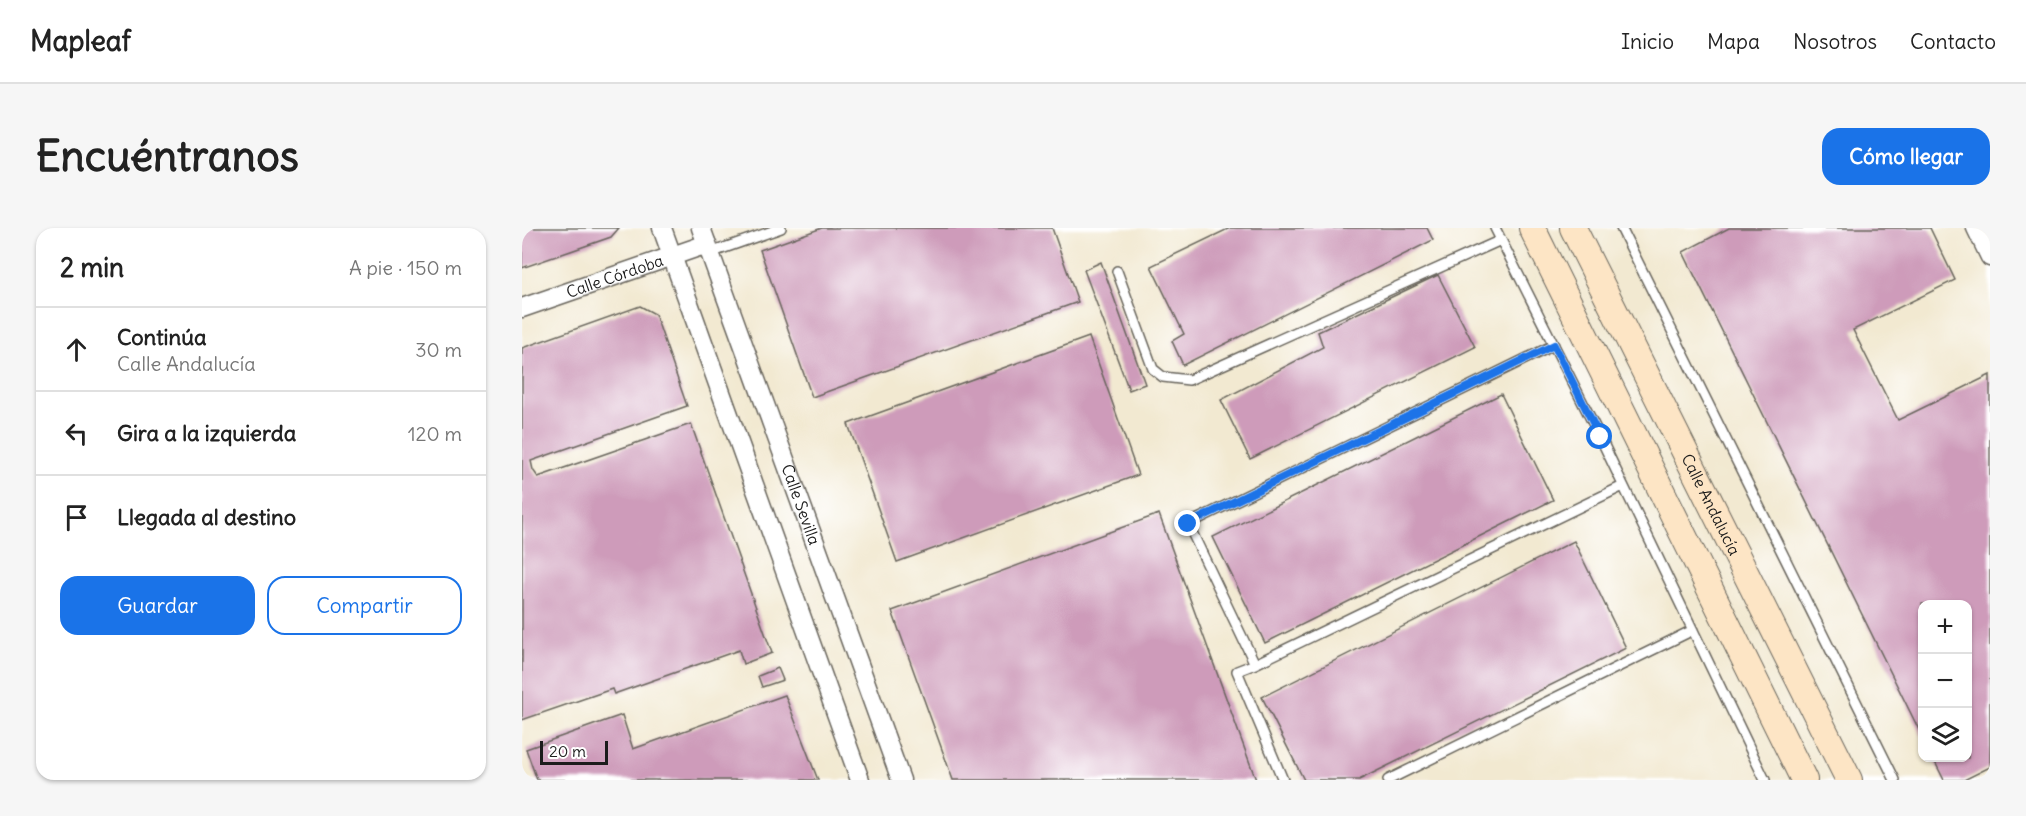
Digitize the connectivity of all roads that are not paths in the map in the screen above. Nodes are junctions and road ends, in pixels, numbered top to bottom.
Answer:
1 (662, 228) edge
2 (781, 228) edge
3 (1495, 228) edge
4 (1532, 228) edge
5 (1573, 228) edge
6 (1621, 228) edge
7 (1976, 228) edge
8 (1501, 240) junction
9 (706, 242) edge
10 (672, 255) junction
11 (1990, 257) edge
12 (1117, 271) dead end
13 (522, 308) edge
14 (1554, 345) junction
15 (1623, 486) junction
16 (1693, 630) junction
17 (1255, 664) junction
18 (861, 780) edge
19 (901, 780) edge
20 (1283, 780) edge
21 (1388, 780) edge
22 (1765, 780) edge
23 (1804, 780) edge
24 (1849, 780) edge
25 (1895, 780) edge

1 - 10 street
2 - 9 lane
3 - 8 lane
4 - 23 main road
5 - 24 main road, Calle Andalucía
6 - 25 lane
7 - 11 street
8 - 12 lane
8 - 14 lane
9 - 10 street, Calle Córdoba
9 - 19 street, Calle Sevilla
10 - 13 street, Calle Córdoba
10 - 18 street
14 - 15 lane
14 - 17 lane
15 - 16 lane
15 - 17 lane
16 - 21 lane
16 - 22 lane
17 - 20 lane

